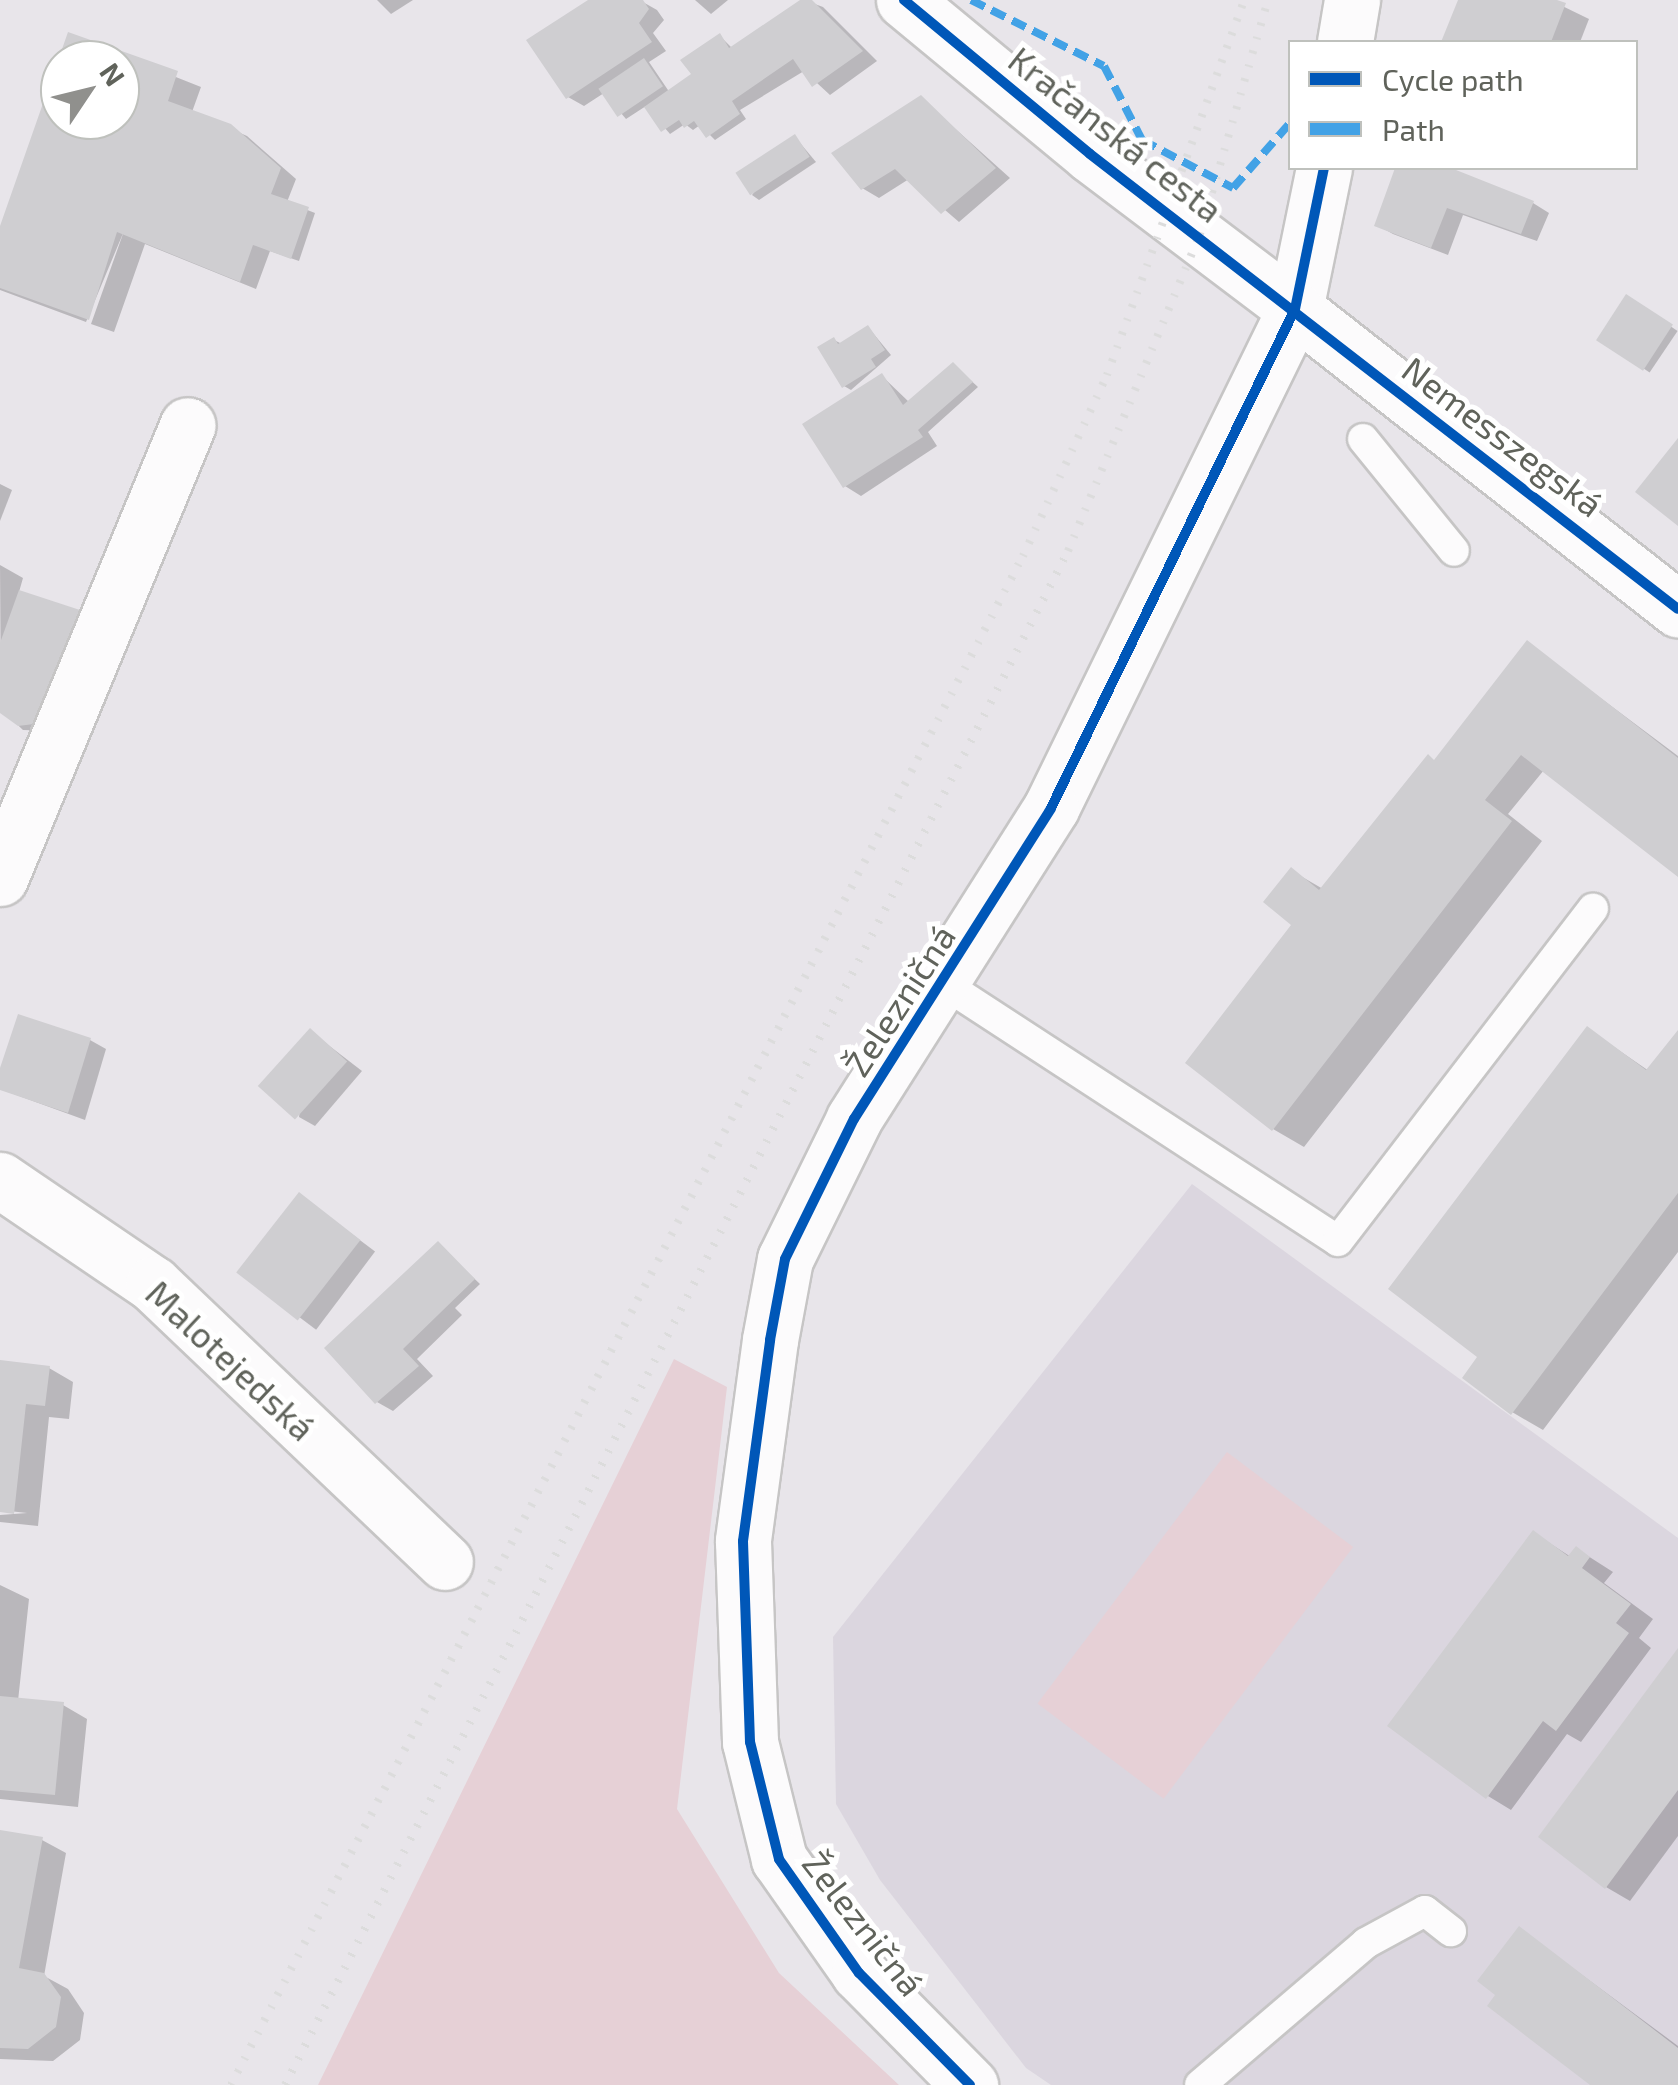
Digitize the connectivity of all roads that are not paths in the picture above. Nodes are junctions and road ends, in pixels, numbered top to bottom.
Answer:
1 (904, 0) edge
2 (1352, 0) edge
3 (1346, 40) edge
4 (1324, 170) edge
5 (1295, 309) junction
6 (188, 425) dead end
7 (1363, 438) dead end
8 (1454, 552) dead end
9 (1678, 608) edge
10 (0, 878) edge
11 (1593, 909) dead end
12 (944, 984) junction
13 (0, 1180) edge
14 (445, 1562) dead end
15 (1450, 1932) dead end
16 (970, 2085) edge
17 (1200, 2085) edge

1 - 5 street, Kračanská cesta
2 - 3 street
4 - 5 street, Železničná
5 - 9 street, Nemesszegská
5 - 12 street, Železničná
6 - 10 street
7 - 8 lane
11 - 12 lane
12 - 16 street, Železničná
13 - 14 street, Malotejedská
15 - 17 lane

